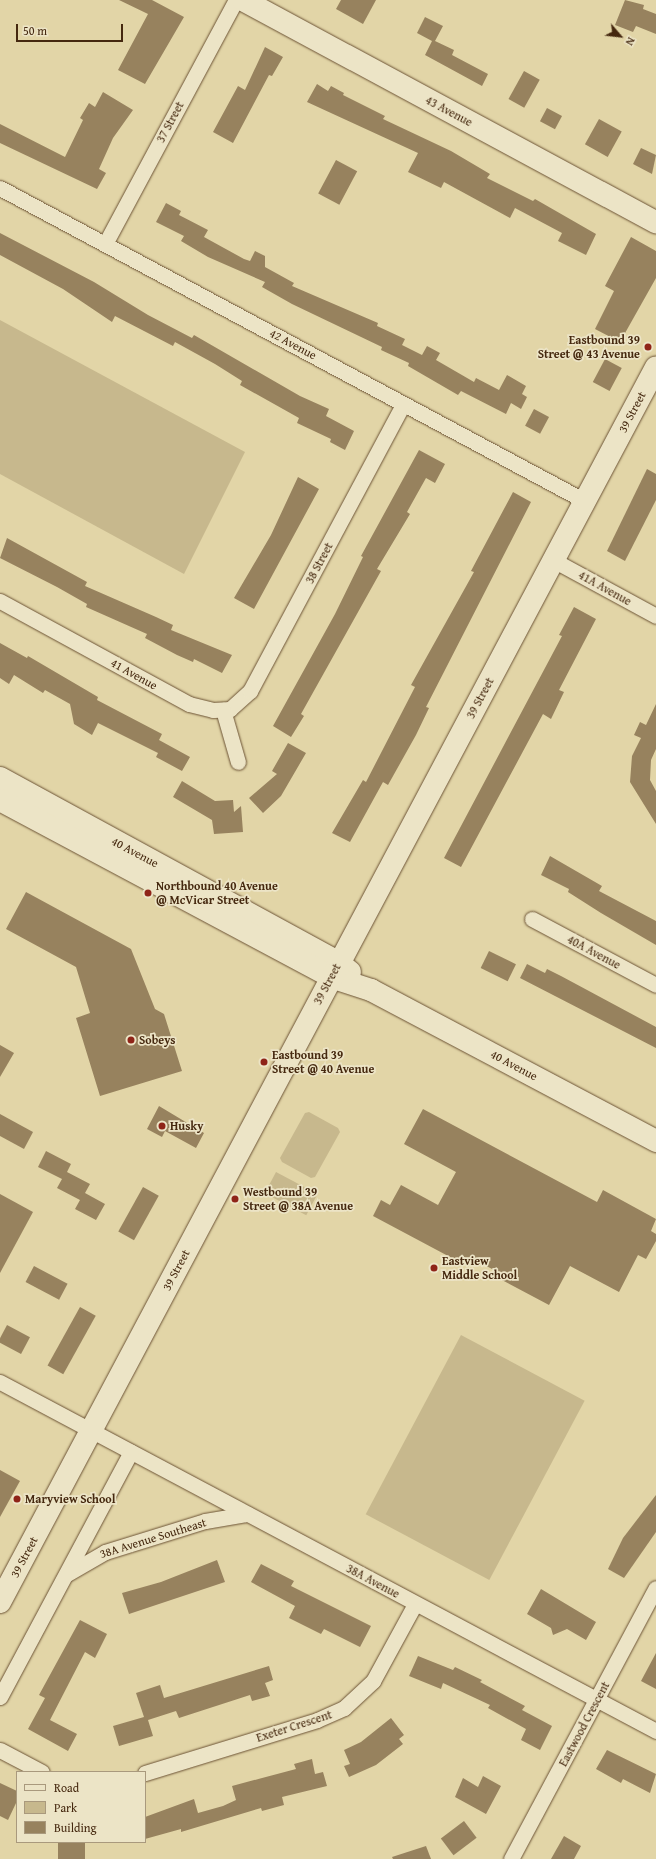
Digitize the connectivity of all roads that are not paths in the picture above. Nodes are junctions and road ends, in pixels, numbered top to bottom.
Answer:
1 (236, 0) edge
2 (242, 0) edge
3 (0, 188) edge
4 (656, 222) edge
5 (105, 244) junction
6 (656, 367) edge
7 (403, 404) junction
8 (585, 501) junction
9 (553, 560) junction
10 (0, 601) edge
11 (656, 616) edge
12 (223, 710) junction
13 (238, 762) dead end
14 (0, 778) edge
15 (0, 800) edge
16 (532, 919) dead end
17 (335, 970) junction
18 (656, 985) edge
19 (656, 1141) edge
20 (0, 1382) edge
21 (91, 1430) junction
22 (131, 1452) junction
23 (247, 1514) junction
24 (64, 1576) junction
25 (656, 1588) edge
26 (0, 1602) edge
27 (415, 1604) junction
28 (0, 1697) edge
29 (597, 1700) junction
30 (656, 1731) edge
31 (0, 1750) edge
32 (40, 1771) edge
33 (146, 1773) edge
34 (511, 1859) edge

1 - 5 street, 37 Street
2 - 4 street, 43 Avenue
3 - 5 street, 42 Avenue
5 - 7 street, 42 Avenue
6 - 8 street, 39 Street
7 - 8 street, 42 Avenue
7 - 12 street, 38 Street
8 - 9 street, 39 Street
9 - 11 street, 41A Avenue
9 - 17 street, 39 Street
10 - 12 street, 41 Avenue
12 - 13 street
14 - 17 street, 40 Avenue
15 - 17 street, 40 Avenue
16 - 18 street, 40A Avenue
17 - 19 street, 40 Avenue
17 - 21 street, 39 Street
20 - 21 street, 38A Avenue
21 - 22 street, 38A Avenue
21 - 26 street, 39 Street
22 - 23 street, 38A Avenue
22 - 24 street
23 - 24 street, 38A Avenue Southeast
23 - 27 street, 38A Avenue
24 - 28 street
25 - 29 street, Eastwood Crescent
27 - 29 street, 38A Avenue
27 - 33 street, Exeter Crescent
29 - 30 street, 38A Avenue
29 - 34 street, Eastwood Crescent
31 - 32 street

